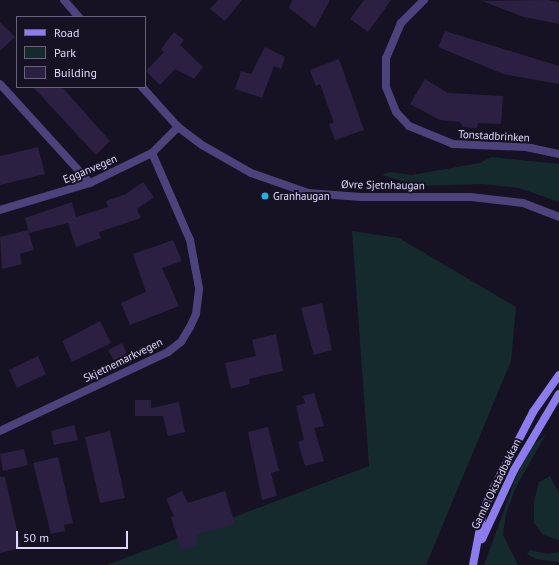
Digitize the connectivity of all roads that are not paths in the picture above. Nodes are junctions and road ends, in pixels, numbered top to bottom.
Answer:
1 (64, 0) edge
2 (424, 0) edge
3 (78, 16) edge
4 (0, 84) edge
5 (143, 88) edge
6 (178, 127) junction
7 (152, 153) junction
8 (559, 154) edge
9 (90, 183) junction
10 (0, 210) edge
11 (559, 217) edge
12 (559, 375) edge
13 (559, 394) edge
14 (0, 431) edge
15 (479, 544) junction
16 (473, 565) edge

1 - 3 street
2 - 8 street, Tonstadbrinken
4 - 9 street
5 - 6 street, Øvre Sjetnhaugan
6 - 7 street, Egganvegen
6 - 11 street, Øvre Sjetnhaugan
7 - 9 street, Egganvegen
7 - 14 street, Skjetnemarkvegen
9 - 10 street, Egganvegen
12 - 15 main road, Gamle Okstadbakkan
13 - 15 main road, Gamle Okstadbakkan
15 - 16 main road, Gamle Okstadbakkan

